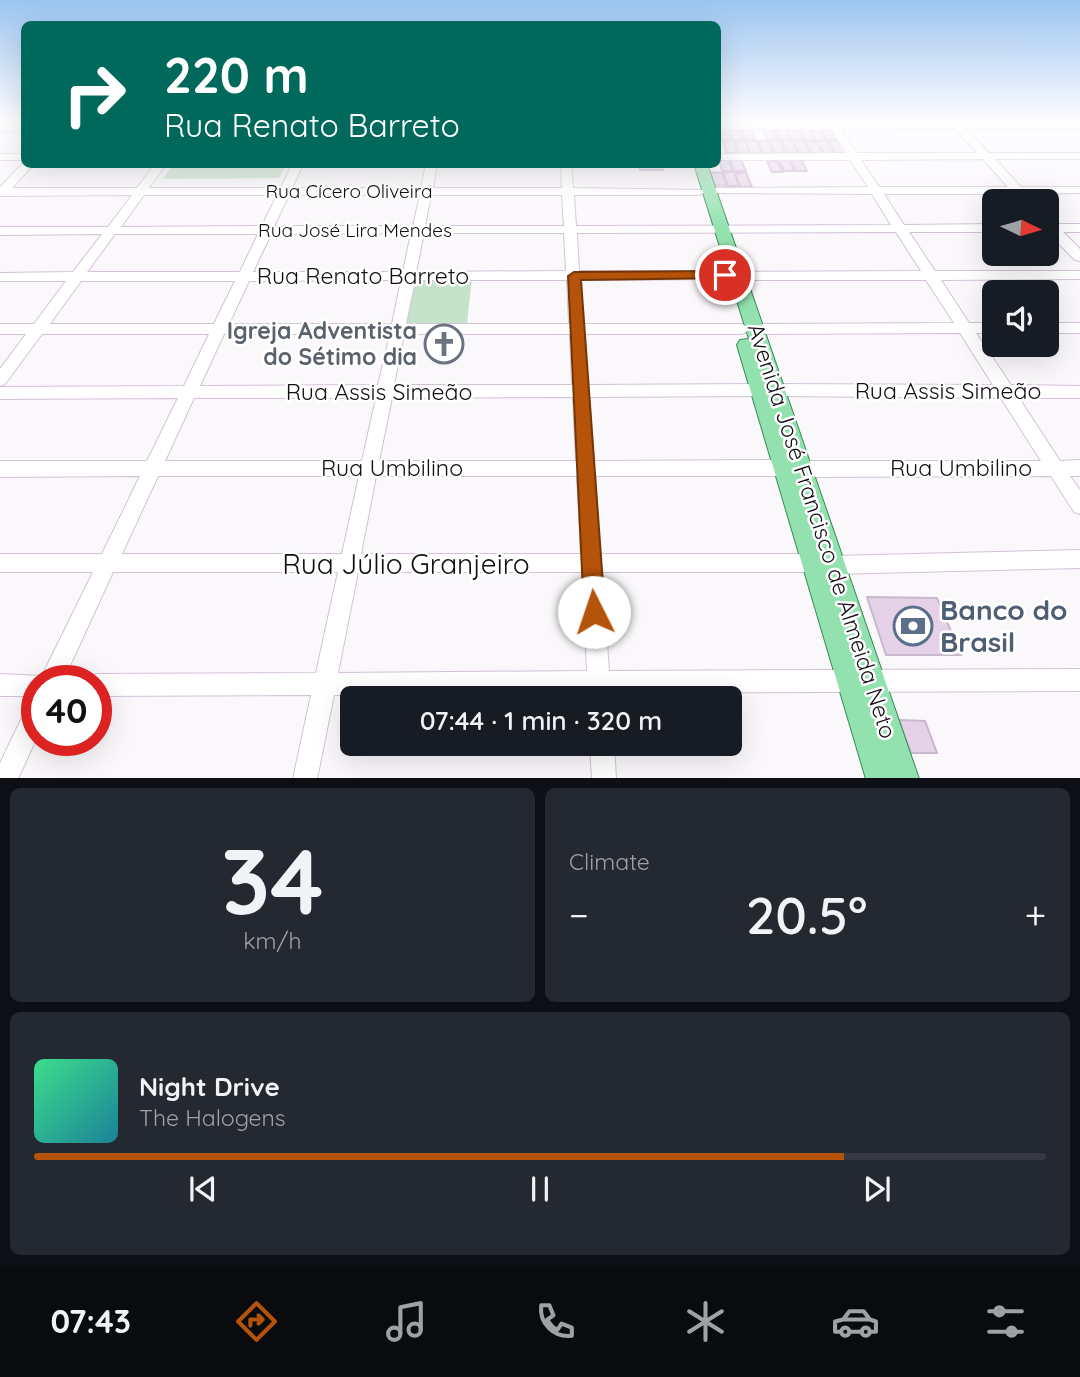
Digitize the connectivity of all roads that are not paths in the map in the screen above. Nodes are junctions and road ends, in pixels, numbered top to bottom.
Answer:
1 (812, 156) edge
2 (853, 156) edge
3 (987, 156) edge
4 (0, 157) edge
5 (21, 157) edge
6 (721, 157) edge
7 (25, 168) edge
8 (158, 168) edge
9 (296, 168) edge
10 (431, 168) edge
11 (566, 168) edge
12 (693, 168) edge
13 (701, 168) edge
14 (1017, 189) edge
15 (875, 190) junction
16 (982, 190) edge
17 (1059, 190) edge
18 (1080, 190) edge
19 (141, 191) junction
20 (285, 191) junction
21 (704, 191) junction
22 (0, 192) edge
23 (426, 192) junction
24 (568, 192) junction
25 (1059, 227) edge
26 (901, 228) junction
27 (982, 228) edge
28 (1080, 228) edge
29 (572, 229) junction
30 (716, 229) junction
31 (112, 230) junction
32 (266, 230) junction
33 (419, 230) junction
34 (0, 231) edge
35 (1059, 236) edge
36 (1080, 257) edge
37 (931, 275) junction
38 (1080, 275) edge
39 (0, 276) edge
40 (77, 276) junction
41 (244, 276) junction
42 (410, 276) junction
43 (574, 276) junction
44 (731, 276) junction
45 (965, 328) junction
46 (982, 328) edge
47 (1059, 328) edge
48 (1080, 328) edge
49 (0, 329) edge
50 (38, 329) junction
51 (219, 329) junction
52 (398, 329) junction
53 (577, 329) junction
54 (748, 329) junction
55 (0, 380) edge
56 (766, 390) junction
57 (580, 391) junction
58 (1080, 391) edge
59 (189, 392) junction
60 (385, 392) junction
61 (1006, 392) junction
62 (0, 393) edge
63 (153, 468) junction
64 (369, 468) junction
65 (585, 468) junction
66 (1055, 468) junction
67 (1080, 468) edge
68 (0, 469) edge
69 (792, 469) junction
70 (1080, 506) edge
71 (1080, 559) edge
72 (0, 563) edge
73 (107, 563) junction
74 (591, 563) junction
75 (348, 564) junction
76 (822, 564) junction
77 (59, 665) edge
78 (1080, 680) edge
79 (861, 682) junction
80 (0, 685) edge
81 (21, 685) edge
82 (112, 685) edge
83 (324, 685) junction
84 (363, 686) edge
85 (599, 686) edge
86 (742, 687) edge
87 (21, 745) edge
88 (603, 756) edge
89 (5, 778) edge
90 (304, 778) edge
91 (604, 778) edge
92 (881, 778) edge
93 (904, 778) edge

1 - 6 street
2 - 15 street
3 - 14 street
4 - 5 street
7 - 22 street
8 - 19 street
9 - 20 street
10 - 23 street
11 - 24 street
12 - 21 main road, Avenida José Francisco de Almeida Neto
13 - 21 main road, Avenida José Francisco de Almeida Neto
15 - 16 street, Rua Cícero Oliveira
15 - 21 street, Rua Cícero Oliveira
15 - 26 street
17 - 18 street, Rua Cícero Oliveira
19 - 20 street, Rua Cícero Oliveira
19 - 22 street, Rua Cícero Oliveira
19 - 31 street
20 - 23 street, Rua Cícero Oliveira
20 - 32 street
21 - 24 street, Rua Cícero Oliveira
21 - 30 main road, Avenida José Francisco de Almeida Neto
23 - 24 street, Rua Cícero Oliveira
23 - 33 street
24 - 29 street
25 - 28 street
26 - 27 street, Rua José Lira Mendes
26 - 30 street, Rua José Lira Mendes
26 - 37 street
29 - 30 street, Rua José Lira Mendes
29 - 33 street, Rua José Lira Mendes
29 - 43 street
30 - 44 main road, Avenida José Francisco de Almeida Neto
31 - 32 street, Rua José Lira Mendes
31 - 34 street, Rua José Lira Mendes
31 - 40 street
32 - 33 street, Rua José Lira Mendes
32 - 41 street
33 - 42 street
35 - 36 street
37 - 38 street, Rua Renato Barreto
37 - 44 street, Rua Renato Barreto
37 - 45 street
39 - 40 street, Rua Renato Barreto
40 - 41 street, Rua Renato Barreto
40 - 50 street
41 - 42 street, Rua Renato Barreto
41 - 51 street
42 - 43 street, Rua Renato Barreto
42 - 52 street
43 - 44 street, Rua Renato Barreto
43 - 53 street
44 - 54 main road, Avenida José Francisco de Almeida Neto
45 - 46 street
45 - 54 street
45 - 61 street
47 - 48 street
49 - 50 street
50 - 51 street
50 - 55 street
51 - 52 street
51 - 59 street
52 - 53 street
52 - 60 street
53 - 54 street
53 - 57 street
54 - 56 main road, Avenida José Francisco de Almeida Neto
56 - 57 street, Rua Assis Simeão
56 - 61 street, Rua Assis Simeão
56 - 69 main road, Avenida José Francisco de Almeida Neto
57 - 60 street, Rua Assis Simeão
57 - 65 street
58 - 61 street, Rua Assis Simeão
59 - 60 street, Rua Assis Simeão
59 - 62 street, Rua Assis Simeão
59 - 63 street
60 - 64 street
61 - 66 street
63 - 64 street, Rua Umbilino
63 - 68 street, Rua Umbilino
63 - 73 street
64 - 65 street, Rua Umbilino
64 - 75 street
65 - 69 street, Rua Umbilino
65 - 74 street
66 - 67 street, Rua Umbilino
66 - 69 street, Rua Umbilino
66 - 70 street
69 - 76 main road, Avenida José Francisco de Almeida Neto
71 - 76 street, Rua Júlio Granjeiro
72 - 73 street, Rua Júlio Granjeiro
73 - 75 street, Rua Júlio Granjeiro
73 - 77 street
74 - 75 street, Rua Júlio Granjeiro
74 - 76 street, Rua Júlio Granjeiro
74 - 85 street
75 - 83 street
76 - 79 main road, Avenida José Francisco de Almeida Neto
78 - 79 street
79 - 86 street
79 - 92 main road, Avenida José Francisco de Almeida Neto
79 - 93 main road, Avenida José Francisco de Almeida Neto
80 - 81 street
82 - 83 street
83 - 84 street
83 - 90 street
87 - 89 street
88 - 91 street

